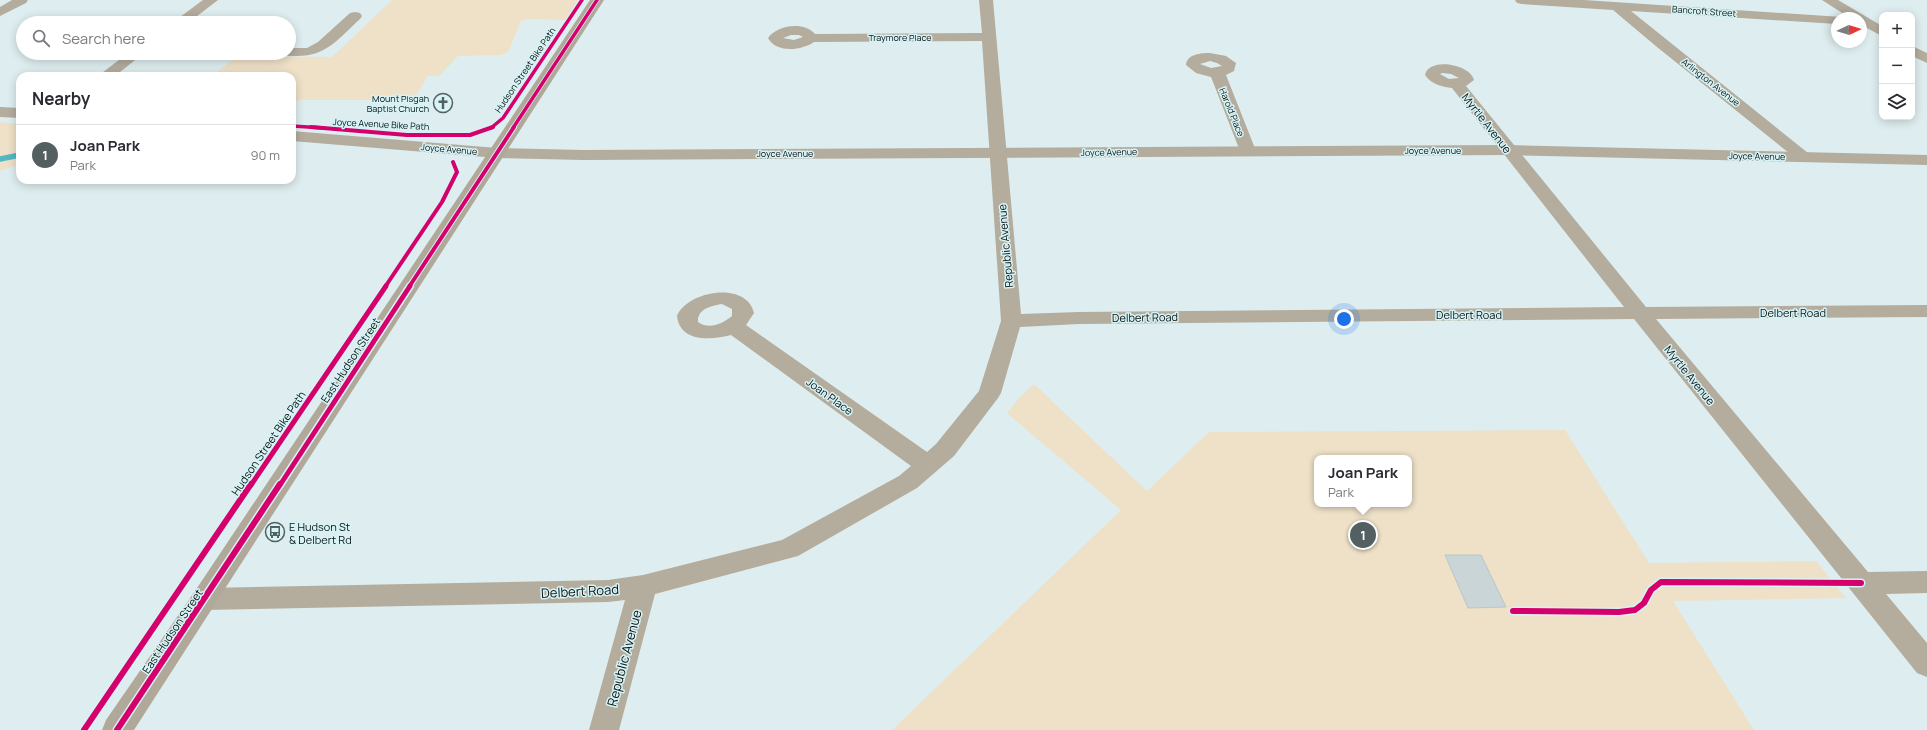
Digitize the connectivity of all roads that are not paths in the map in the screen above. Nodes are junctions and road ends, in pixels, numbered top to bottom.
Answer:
1 (21, 0) edge
2 (211, 0) edge
3 (597, 0) edge
4 (986, 0) edge
5 (1522, 0) edge
6 (1829, 0) edge
7 (1617, 6) junction
8 (0, 12) edge
9 (1848, 12) edge
10 (189, 16) edge
11 (355, 16) dead end
12 (1831, 20) edge
13 (1867, 23) edge
14 (1879, 30) edge
15 (989, 36) junction
16 (810, 38) dead end
17 (296, 52) edge
18 (1915, 52) edge
19 (1927, 59) edge
20 (127, 60) edge
21 (111, 72) edge
22 (1217, 72) dead end
23 (1456, 84) dead end
24 (0, 112) edge
25 (16, 113) edge
26 (296, 136) edge
27 (1508, 150) junction
28 (1248, 151) junction
29 (998, 152) junction
30 (497, 153) junction
31 (1805, 157) junction
32 (1927, 160) edge
33 (1927, 311) edge
34 (1640, 313) junction
35 (1012, 321) junction
36 (733, 326) dead end
37 (927, 465) junction
38 (1927, 582) edge
39 (1861, 583) junction
40 (643, 586) junction
41 (205, 599) junction
42 (1927, 664) edge
43 (117, 730) edge
44 (604, 730) edge

1 - 8 street
2 - 10 street
3 - 30 main road, East Hudson Street
4 - 15 street, Republic Avenue
5 - 7 street, Bancroft Street
6 - 9 street
7 - 12 street, Bancroft Street
7 - 31 street, Arlington Avenue
11 - 17 street
13 - 14 street
15 - 16 street, Traymore Place
15 - 29 street, Republic Avenue
18 - 19 street
20 - 21 street
22 - 28 street, Harold Place
23 - 27 street, Myrtle Avenue
24 - 25 street
26 - 30 street, Joyce Avenue
27 - 28 street, Joyce Avenue
27 - 31 street, Joyce Avenue
27 - 34 street, Myrtle Avenue
28 - 29 street, Joyce Avenue
29 - 30 street, Joyce Avenue
29 - 35 street, Republic Avenue
30 - 41 main road, East Hudson Street
31 - 32 street, Joyce Avenue
33 - 34 street, Delbert Road
34 - 35 street, Delbert Road
34 - 39 street, Myrtle Avenue
35 - 37 street, Republic Avenue
36 - 37 street, Joan Place
37 - 40 street, Delbert Road
38 - 39 street
39 - 42 street, Myrtle Avenue
40 - 41 street, Delbert Road
40 - 44 street, Republic Avenue
41 - 43 main road, East Hudson Street

